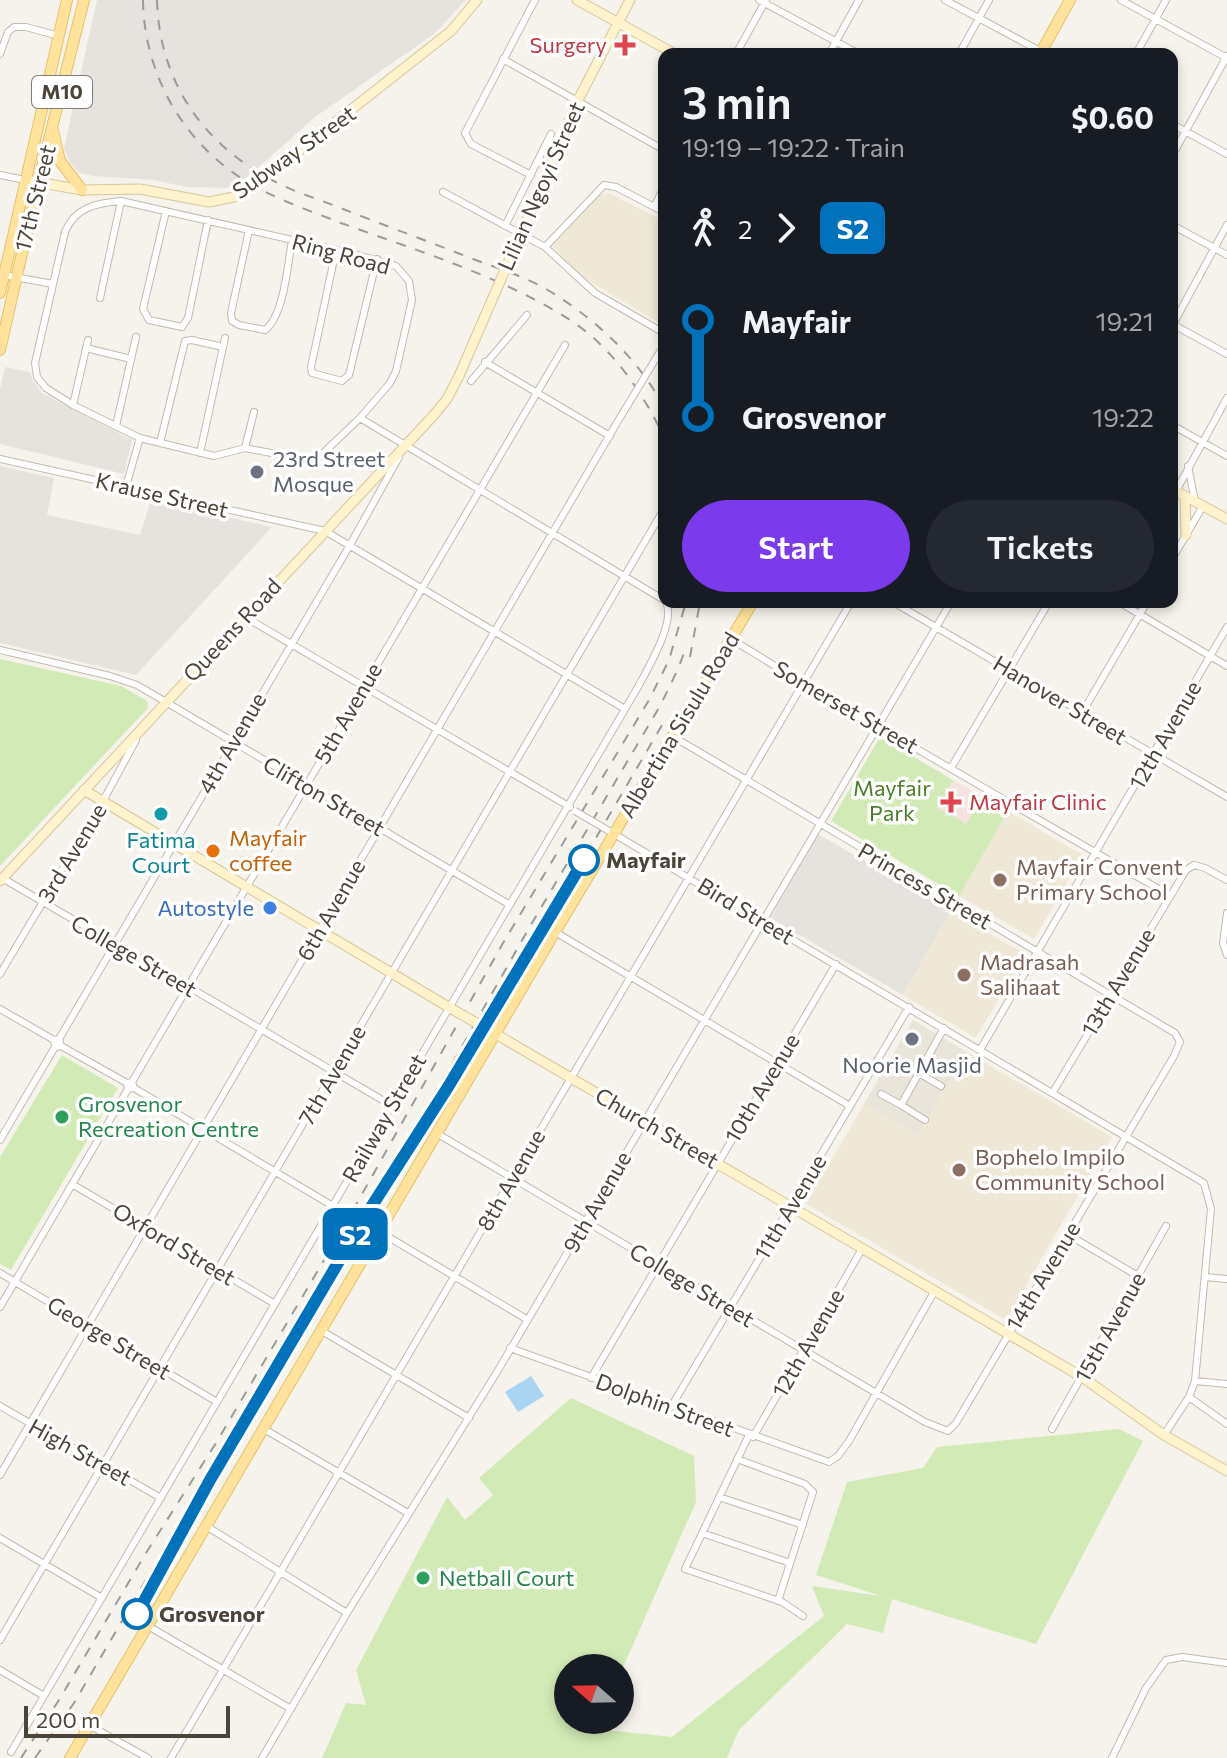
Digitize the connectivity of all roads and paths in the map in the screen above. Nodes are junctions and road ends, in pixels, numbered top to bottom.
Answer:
1 (67, 0) edge
2 (84, 0) edge
3 (477, 0) edge
4 (535, 0) edge
5 (577, 0) edge
6 (630, 0) edge
7 (859, 0) edge
8 (945, 0) edge
9 (989, 0) edge
10 (1070, 0) edge
11 (1121, 0) edge
12 (1166, 0) edge
13 (763, 1) edge
14 (979, 18) junction
15 (1155, 19) junction
16 (617, 24) junction
17 (59, 36) junction
18 (836, 41) junction
19 (663, 48) edge
20 (739, 48) edge
21 (832, 48) edge
22 (848, 48) edge
23 (962, 48) edge
24 (1033, 48) edge
25 (1045, 48) edge
26 (1139, 48) edge
27 (0, 54) edge
28 (1227, 57) edge
29 (503, 59) junction
30 (578, 100) junction
31 (1178, 127) edge
32 (53, 130) junction
33 (1186, 131) junction
34 (551, 134) dead end
35 (1178, 145) edge
36 (658, 147) edge
37 (1227, 154) edge
38 (0, 175) edge
39 (531, 175) junction
40 (25, 180) junction
41 (38, 183) junction
42 (82, 190) junction
43 (443, 192) dead end
44 (658, 199) edge
45 (121, 201) junction
46 (654, 207) junction
47 (658, 209) edge
48 (166, 211) junction
49 (208, 220) junction
50 (1227, 225) edge
51 (505, 226) junction
52 (1178, 228) edge
53 (249, 230) junction
54 (292, 240) junction
55 (545, 247) junction
56 (1214, 248) junction
57 (336, 250) junction
58 (1227, 255) edge
59 (377, 259) junction
60 (4, 275) junction
61 (16, 278) junction
62 (53, 284) junction
63 (0, 293) edge
64 (100, 298) dead end
65 (1178, 314) edge
66 (527, 315) dead end
67 (1178, 328) edge
68 (658, 330) edge
69 (136, 337) dead end
70 (225, 338) dead end
71 (88, 340) dead end
72 (565, 345) dead end
73 (223, 347) junction
74 (86, 348) junction
75 (0, 350) edge
76 (1227, 354) edge
77 (658, 356) edge
78 (131, 359) junction
79 (485, 362) junction
80 (459, 376) joint
81 (471, 381) dead end
82 (537, 392) junction
83 (1227, 398) edge
84 (73, 405) junction
85 (254, 412) dead end
86 (360, 418) junction
87 (116, 426) junction
88 (1178, 428) edge
89 (610, 436) junction
90 (140, 438) junction
91 (1203, 442) junction
92 (160, 443) junction
93 (404, 446) junction
94 (245, 448) junction
95 (200, 453) junction
96 (1227, 456) edge
97 (0, 459) edge
98 (1188, 466) junction
99 (126, 486) junction
100 (479, 491) junction
101 (1186, 497) edge
102 (658, 519) edge
103 (1227, 519) edge
104 (325, 531) junction
105 (553, 532) junction
106 (1186, 535) junction
107 (350, 545) junction
108 (1178, 549) edge
109 (624, 577) junction
110 (421, 590) junction
111 (658, 597) edge
112 (668, 608) edge
113 (749, 608) edge
114 (847, 608) edge
115 (903, 608) edge
116 (948, 608) edge
117 (1045, 608) edge
118 (1130, 608) edge
119 (1144, 608) edge
120 (1140, 614) junction
121 (245, 617) junction
122 (1227, 627) edge
123 (936, 628) junction
124 (494, 633) junction
125 (731, 639) junction
126 (290, 643) junction
127 (0, 650) edge
128 (1210, 657) junction
129 (1227, 666) edge
130 (1009, 670) junction
131 (566, 675) junction
132 (803, 683) junction
133 (364, 687) junction
134 (165, 702) junction
135 (625, 709) junction
136 (1082, 713) junction
137 (877, 726) junction
138 (141, 730) junction
139 (437, 730) junction
140 (672, 736) junction
141 (233, 742) junction
142 (1153, 755) junction
143 (951, 768) junction
144 (509, 772) junction
145 (747, 780) junction
146 (306, 785) junction
147 (84, 790) junction
148 (1227, 797) edge
149 (103, 801) junction
150 (571, 808) junction
151 (819, 823) junction
152 (379, 828) junction
153 (614, 834) junction
154 (174, 843) junction
155 (1097, 853) junction
156 (452, 871) junction
157 (689, 878) junction
158 (1, 879) edge
159 (1227, 880) edge
160 (247, 887) junction
161 (1169, 895) junction
162 (42, 902) junction
163 (510, 905) junction
164 (1227, 913) edge
165 (763, 922) junction
166 (320, 930) junction
167 (555, 932) junction
168 (115, 945) junction
169 (1038, 952) junction
170 (1227, 955) edge
171 (836, 964) junction
172 (392, 973) junction
173 (0, 974) edge
174 (631, 977) junction
175 (188, 987) junction
176 (1111, 995) junction
177 (909, 1007) junction
178 (0, 1009) edge
179 (453, 1009) junction
180 (705, 1020) junction
181 (944, 1028) junction
182 (261, 1030) junction
183 (493, 1032) junction
184 (1178, 1036) joint
185 (57, 1043) junction
186 (980, 1050) junction
187 (777, 1064) junction
188 (903, 1064) dead end
189 (334, 1072) junction
190 (919, 1073) junction
191 (570, 1078) junction
192 (130, 1086) junction
193 (941, 1086) dead end
194 (1053, 1092) junction
195 (881, 1094) dead end
196 (391, 1105) junction
197 (901, 1105) junction
198 (850, 1106) junction
199 (925, 1120) dead end
200 (644, 1121) junction
201 (203, 1129) junction
202 (438, 1134) junction
203 (1127, 1136) junction
204 (0, 1140) edge
205 (718, 1164) junction
206 (275, 1172) junction
207 (513, 1178) junction
208 (72, 1184) junction
209 (333, 1206) junction
210 (790, 1206) junction
211 (586, 1222) junction
212 (1166, 1226) dead end
213 (146, 1227) junction
214 (380, 1232) junction
215 (1067, 1234) junction
216 (862, 1249) junction
217 (658, 1264) junction
218 (217, 1270) junction
219 (0, 1273) edge
220 (1138, 1276) junction
221 (454, 1277) junction
222 (1205, 1277) junction
223 (1227, 1279) edge
224 (15, 1282) junction
225 (934, 1292) junction
226 (275, 1304) junction
227 (0, 1307) edge
228 (730, 1307) junction
229 (528, 1320) junction
230 (88, 1325) junction
231 (322, 1331) junction
232 (1008, 1334) junction
233 (510, 1348) junction
234 (804, 1350) junction
235 (160, 1368) junction
236 (396, 1375) junction
237 (1082, 1377) junction
238 (591, 1378) junction
239 (1195, 1381) junction
240 (1227, 1384) edge
241 (877, 1394) junction
242 (1189, 1397) junction
243 (217, 1402) junction
244 (0, 1406) edge
245 (671, 1407) junction
246 (469, 1418) junction
247 (30, 1424) junction
248 (1227, 1424) edge
249 (264, 1429) junction
250 (1052, 1429) dead end
251 (948, 1431) joint
252 (1164, 1435) junction
253 (751, 1436) junction
254 (737, 1459) junction
255 (103, 1464) junction
256 (1227, 1471) edge
257 (339, 1473) junction
258 (0, 1475) edge
259 (719, 1497) junction
260 (161, 1498) junction
261 (408, 1513) junction
262 (803, 1525) junction
263 (206, 1526) junction
264 (702, 1533) junction
265 (0, 1538) edge
266 (790, 1563) junction
267 (45, 1564) junction
268 (281, 1571) junction
269 (102, 1598) junction
270 (778, 1601) junction
271 (347, 1613) junction
272 (803, 1616) dead end
273 (148, 1626) junction
274 (0, 1640) edge
275 (1227, 1663) edge
276 (223, 1669) junction
277 (0, 1670) edge
278 (44, 1696) junction
279 (291, 1709) junction
280 (89, 1725) junction
281 (11, 1752) dead end
282 (70, 1758) edge
283 (148, 1758) edge
284 (171, 1758) edge
285 (262, 1758) edge
286 (1112, 1758) edge

1 - 17 main road, 17th Street / M10
2 - 32 main road, 17th Street / M10
3 - 42 street, Subway Street
4 - 29 street
5 - 16 street
6 - 16 street, Lilian Ngoyi Street
7 - 18 street
8 - 14 street
9 - 14 street
10 - 25 main road
11 - 15 street
12 - 15 street
13 - 18 street
13 - 20 street
14 - 23 street
14 - 24 street
15 - 26 street
15 - 28 street
16 - 19 street
16 - 30 street, Lilian Ngoyi Street
17 - 27 street
17 - 40 main road, 17th Street / M10
18 - 21 street
18 - 22 street
28 - 33 street
29 - 30 street
29 - 39 street
30 - 36 street
30 - 80 street, Lilian Ngoyi Street, bridge
31 - 33 street
32 - 41 main road, 17th Street / M10
32 - 42 main road
33 - 35 street
33 - 37 street
34 - 39 street
38 - 40 street
39 - 51 street
40 - 41 street, Subway Street
40 - 60 main road, 17th Street / M10
41 - 42 street, Subway Street
41 - 61 main road, 17th Street / M10
43 - 51 street
44 - 46 street
45 - 48 street, Ring Road
45 - 62 street, Ring Road
45 - 64 street
46 - 47 street
46 - 55 street
48 - 49 street, Ring Road
48 - 49 street
49 - 53 street, Ring Road
50 - 56 street
51 - 55 street
52 - 56 street
53 - 54 street, Ring Road
53 - 54 street
54 - 57 street, Ring Road
55 - 68 street
56 - 58 street
56 - 65 street
57 - 59 street, Ring Road
57 - 59 street
59 - 86 street, Ring Road
60 - 61 street
60 - 63 main road, 17th Street / M10
61 - 62 street
61 - 75 main road, 17th Street / M10
62 - 84 street, Ring Road
66 - 79 street
67 - 76 street
69 - 78 street
70 - 73 street
71 - 74 street
72 - 82 street, 5th Avenue
73 - 92 street
73 - 95 street
74 - 78 street
74 - 84 street
77 - 89 street, 6th Avenue, bridge
78 - 87 street
79 - 81 street
79 - 82 street
80 - 93 street, Queens Road
82 - 89 street
82 - 100 street, 5th Avenue
83 - 91 street
84 - 87 street, Ring Road
85 - 94 street
86 - 93 street
86 - 94 street, Ring Road
87 - 90 street, Ring Road
88 - 91 street
89 - 105 street, 6th Avenue
90 - 92 street, Ring Road
90 - 99 street
91 - 96 street
91 - 98 street
92 - 95 street, Ring Road
93 - 100 street
93 - 104 street, Queens Road
93 - 107 street, 4th Avenue
94 - 95 street, Ring Road
97 - 99 street, Krause Street
98 - 101 street
98 - 101 street
99 - 104 street, Krause Street
100 - 105 street
100 - 110 street, 5th Avenue
101 - 103 street
101 - 106 street
101 - 106 street
102 - 109 street, 7th Avenue
104 - 107 street
104 - 121 street, Queens Road
105 - 109 street
105 - 124 street, 6th Avenue
106 - 108 street
107 - 110 street
107 - 126 street, 4th Avenue
109 - 111 street
109 - 131 street, 7th Avenue
110 - 124 street
110 - 133 street, 5th Avenue
112 - 135 street, Railway Street
113 - 125 main road, Albertina Sisulu Road
114 - 132 street, 8th Avenue
115 - 123 street, Hanover Street
116 - 123 street, 9th Avenue
117 - 130 street
118 - 120 street
119 - 120 street
120 - 128 street
120 - 136 street
121 - 126 street, Bird Street
121 - 134 street, Queens Road
122 - 128 street, 12th Avenue
123 - 130 street, Hanover Street
123 - 137 street, 9th Avenue
124 - 131 street
124 - 139 street, 6th Avenue
125 - 132 street, Somerset Street
125 - 140 main road, Albertina Sisulu Road
126 - 133 street, Bird Street
126 - 141 street, 4th Avenue
127 - 134 street, Clifton Street
128 - 129 street
128 - 142 street, 12th Avenue
130 - 136 street, Hanover Street
130 - 143 street
131 - 135 street
131 - 144 street, 7th Avenue
132 - 137 street, Somerset Street
132 - 145 street, 8th Avenue
133 - 139 street, Bird Street
133 - 146 street, 5th Avenue
134 - 138 street, Queens Road
134 - 141 street, Clifton Street
135 - 150 street, Railway Street
136 - 142 street, Hanover Street
137 - 143 street, Somerset Street
137 - 151 street, 9th Avenue
138 - 147 street, Queens Road
138 - 149 street, 3rd Avenue
139 - 144 street, Bird Street
139 - 152 street, 6th Avenue
140 - 145 street, Princess Street
140 - 153 main road, Albertina Sisulu Road
141 - 146 street, Clifton Street
141 - 154 street, 4th Avenue
142 - 148 street, Hanover Street
142 - 155 street, 12th Avenue
143 - 155 street, Somerset Street
144 - 150 street, Bird Street
144 - 156 street, 7th Avenue
145 - 151 street, Princess Street
145 - 157 street, 8th Avenue
146 - 152 street, Clifton Street
146 - 160 street, 5th Avenue
147 - 149 street, Church Street
147 - 158 street, Queens Road
149 - 154 street, Church Street
149 - 162 street, 3rd Avenue
150 - 153 street, Bird Street, bridge
150 - 163 street, Railway Street
151 - 165 street, 9th Avenue
151 - 169 street, Princess Street
152 - 156 street, Clifton Street
152 - 166 street, 6th Avenue
153 - 157 street, Bird Street
153 - 167 main road, Albertina Sisulu Road
154 - 160 street, Church Street
154 - 168 street, 4th Avenue
155 - 161 street, Somerset Street
155 - 169 street, 12th Avenue
156 - 163 street, Clifton Street
156 - 172 street, 7th Avenue
157 - 165 street, Bird Street
157 - 174 street, 8th Avenue
158 - 162 street, College Street
159 - 161 street, 13th Avenue
160 - 166 street, Church Street
160 - 175 street, 5th Avenue
161 - 176 street, 13th Avenue
162 - 168 street, College Street
162 - 173 street, 3rd Avenue
163 - 179 street, Railway Street
164 - 170 street
165 - 171 street, Bird Street
165 - 180 street, 9th Avenue
166 - 172 street, Church Street
166 - 182 street, 6th Avenue
167 - 174 street
167 - 183 main road, Albertina Sisulu Road
168 - 175 street, College Street
168 - 185 street, 4th Avenue
169 - 176 street, Princess Street
169 - 186 street, 12th Avenue
171 - 177 street, Bird Street
171 - 187 street, 10th Avenue
172 - 179 street, Church Street
172 - 189 street, 7th Avenue
174 - 180 street
174 - 191 street, 8th Avenue
175 - 182 street, College Street
175 - 192 street, 5th Avenue
176 - 184 street, Princess Street
176 - 194 street, 13th Avenue
177 - 181 street, Bird Street
177 - 198 street, 11th Avenue
178 - 185 street
179 - 183 street, Church Street, bridge
179 - 196 street, Railway Street
180 - 187 street
180 - 200 street, 9th Avenue
181 - 186 street, Bird Street
181 - 190 street
182 - 189 street, College Street
182 - 201 street, 6th Avenue
183 - 191 street, Church Street
183 - 202 main road, Albertina Sisulu Road
184 - 203 street, 14th Avenue
185 - 192 street
185 - 204 street, 4th Avenue
186 - 194 street, Bird Street
187 - 198 street
187 - 205 street, 10th Avenue
188 - 190 street
189 - 196 street, College Street
189 - 206 street, 7th Avenue
190 - 193 street
190 - 197 street
191 - 200 street, Church Street
191 - 207 street, 8th Avenue
192 - 201 street
192 - 208 street, 5th Avenue
194 - 203 street, Bird Street
195 - 197 street
196 - 209 street, Railway Street
197 - 199 street
198 - 210 street, 11th Avenue
200 - 205 street, Church Street
200 - 211 street, 9th Avenue
201 - 206 street
201 - 213 street, 6th Avenue
202 - 207 street, College Street
202 - 214 main road, Albertina Sisulu Road
203 - 215 street, 14th Avenue
203 - 222 street, Bird Street
205 - 210 street, Church Street
205 - 217 street, 10th Avenue
206 - 209 street
206 - 218 street, 7th Avenue
207 - 211 street, College Street
207 - 221 street, 8th Avenue
208 - 213 street, Oxford Street
208 - 224 street, 5th Avenue
209 - 226 street, Railway Street
210 - 216 street, Church Street
210 - 228 street, 11th Avenue
211 - 217 street, College Street
211 - 229 street, 9th Avenue
212 - 220 street, 15th Avenue
213 - 218 street, Oxford Street
213 - 230 street, 6th Avenue
214 - 221 street
214 - 231 main road, Albertina Sisulu Road
215 - 220 street
215 - 232 street, 14th Avenue
216 - 225 street, Church Street
216 - 234 street, 12th Avenue
217 - 228 street, College Street
217 - 238 street, 10th Avenue
218 - 226 street, Oxford Street
218 - 235 street, 7th Avenue
219 - 224 street, George Street
220 - 237 street, 15th Avenue
221 - 229 street
221 - 236 street, 8th Avenue
222 - 223 street
222 - 239 street
224 - 227 street, 5th Avenue
224 - 230 street, George Street
225 - 232 street, Church Street
225 - 241 street
226 - 243 street, Railway Street
228 - 234 street, College Street
228 - 245 street, 11th Avenue
229 - 233 street, 9th Avenue
230 - 235 street, George Street
230 - 247 street, 6th Avenue
231 - 236 street
231 - 249 main road, Albertina Sisulu Road
232 - 237 street, Church Street
232 - 251 street, 14th Avenue
233 - 238 street, Dolphin Street
233 - 246 street, 9th Avenue
234 - 241 street, College Street
234 - 253 street, 12th Avenue
235 - 243 street, George Street
235 - 255 street, 7th Avenue
236 - 246 street
236 - 257 street, 8th Avenue
237 - 250 street, 15th Avenue
237 - 252 street, Church Street
238 - 245 street, Dolphin Street
239 - 240 street
239 - 242 street
241 - 251 street, College Street
241 - 253 street, Dolphin Street
242 - 248 street
242 - 252 street
243 - 260 street, Railway Street
244 - 247 street, High Street
245 - 253 street, Dolphin Street
246 - 261 street, 9th Avenue
247 - 255 street, High Street
247 - 258 street, 6th Avenue
249 - 257 street
249 - 263 main road, Albertina Sisulu Road
252 - 256 street, Church Street
253 - 254 street, 12th Avenue
254 - 259 street, 12th Avenue
254 - 262 street
255 - 260 street, High Street
255 - 267 street, 7th Avenue
257 - 261 street
257 - 268 street, 8th Avenue
259 - 262 street
259 - 264 street, 12th Avenue
260 - 269 street, Railway Street
261 - 271 street, 9th Avenue
262 - 266 street
263 - 268 street
263 - 273 main road, Albertina Sisulu Road
264 - 266 street
264 - 270 street, 12th Avenue
265 - 267 street
266 - 270 street
267 - 269 street
267 - 274 street, 7th Avenue
268 - 271 street
268 - 276 street, 8th Avenue
269 - 278 street, Railway Street
270 - 272 street
271 - 279 street, 9th Avenue
273 - 276 street
273 - 280 main road, Albertina Sisulu Road
275 - 286 street
276 - 279 street
276 - 284 street, 8th Avenue
277 - 278 street
278 - 281 street, Railway Street
279 - 285 street, 9th Avenue
280 - 282 main road, Albertina Sisulu Road
280 - 283 street

